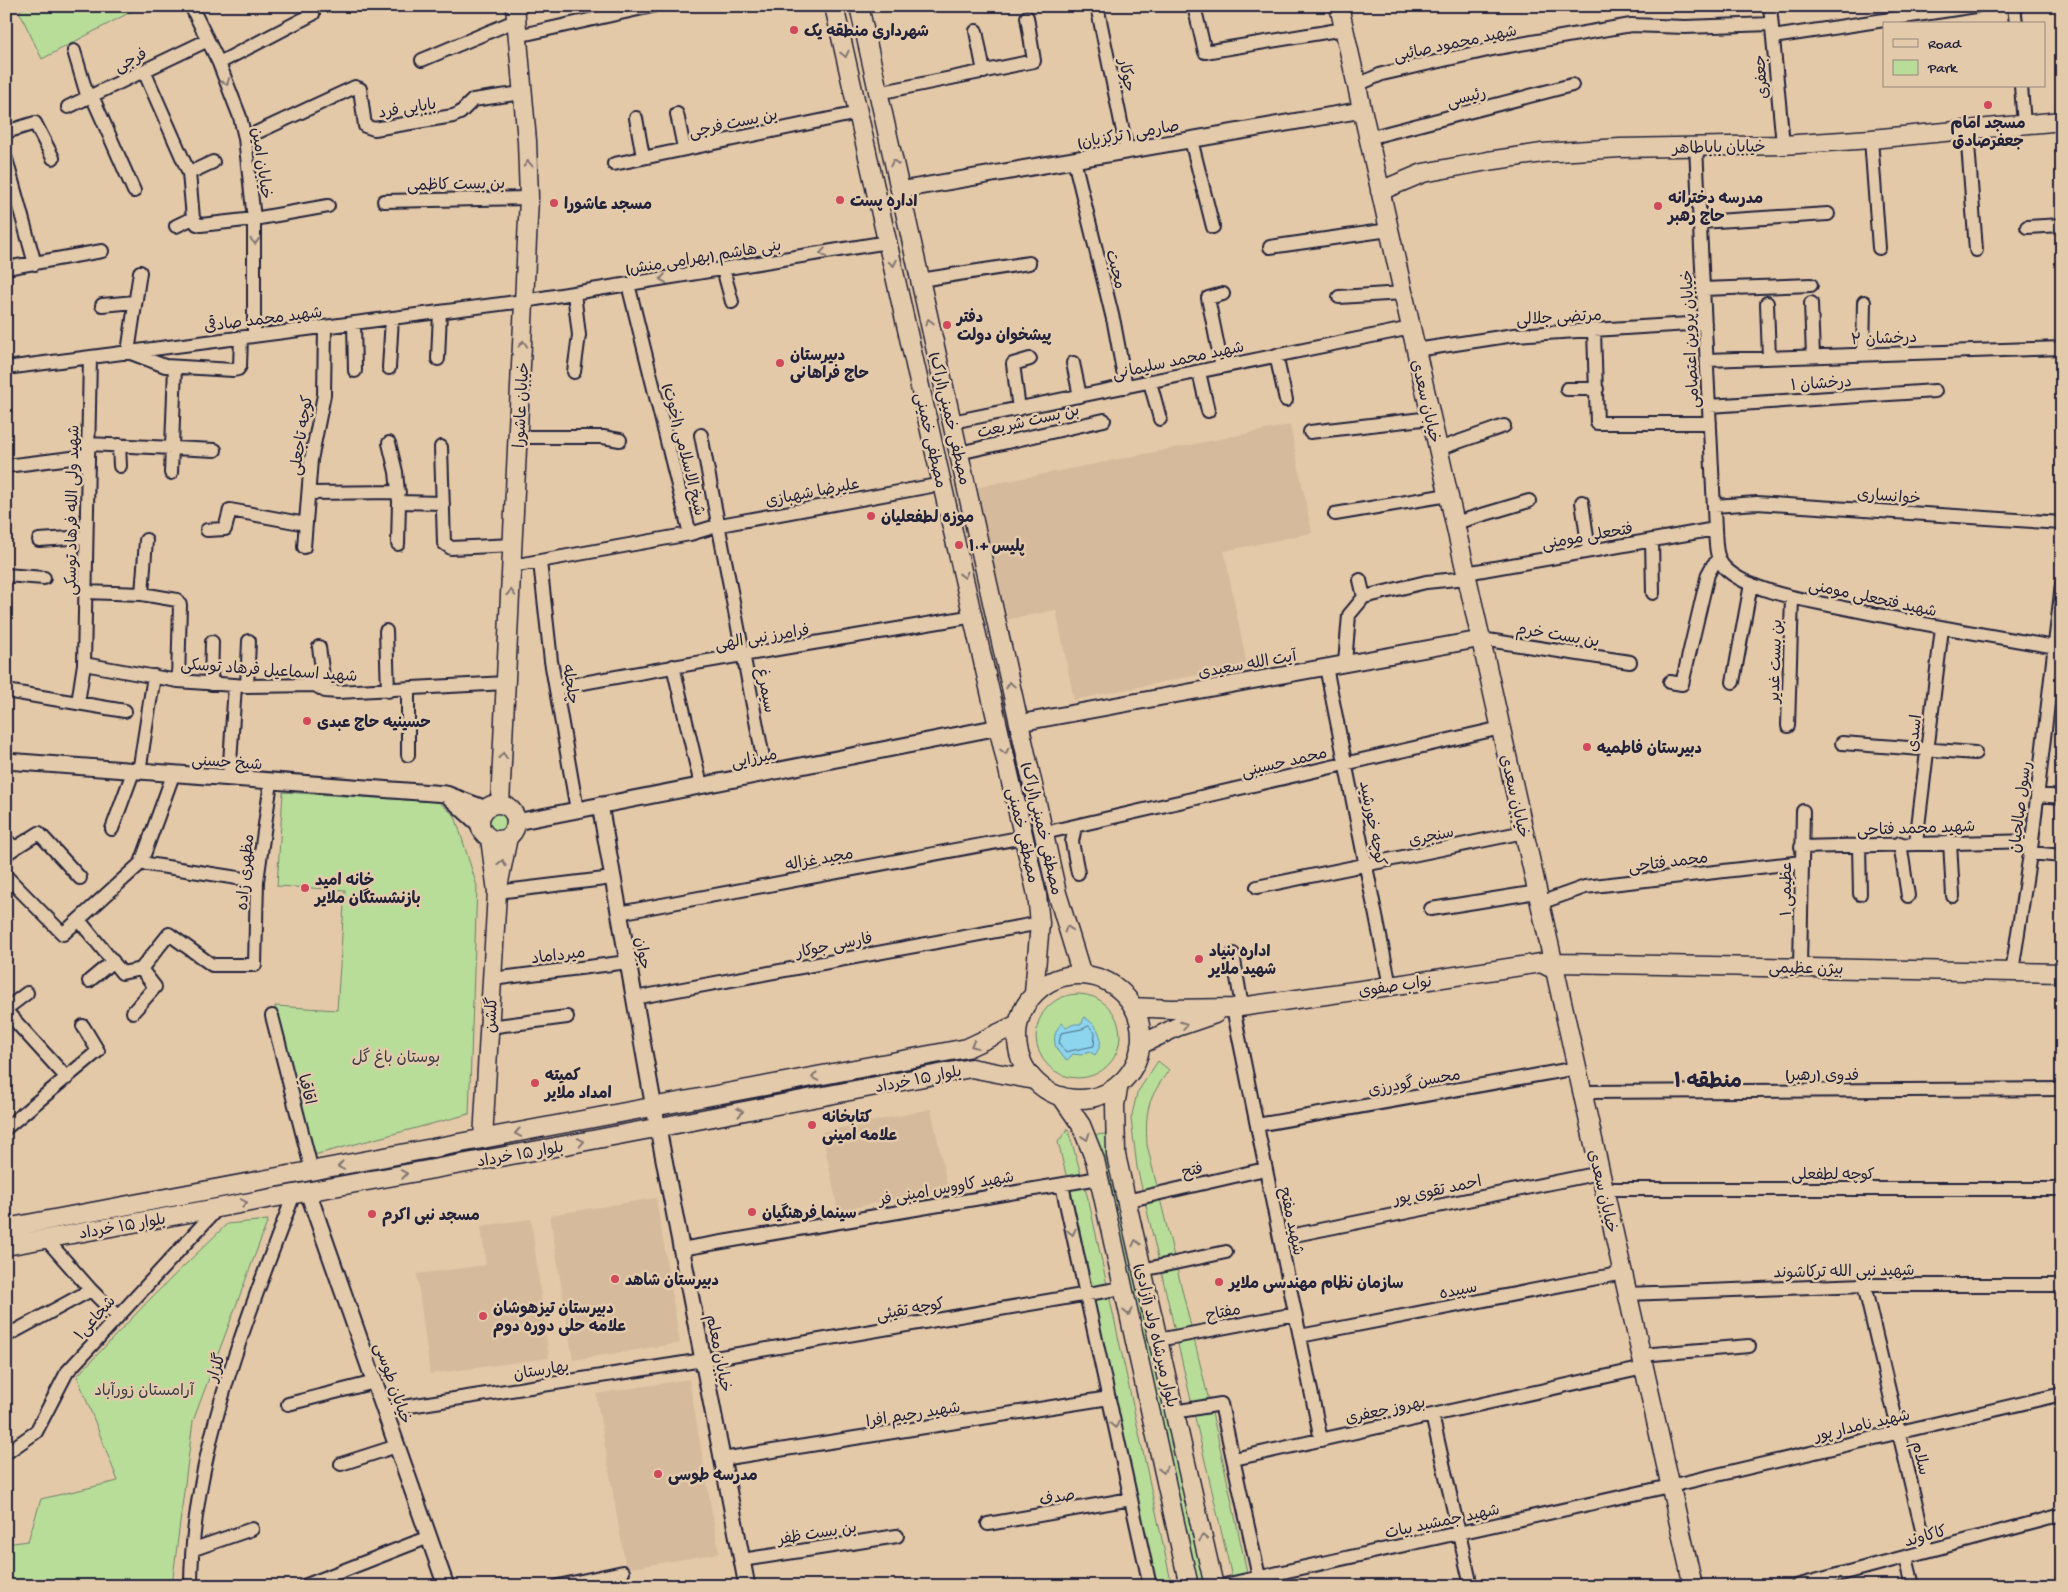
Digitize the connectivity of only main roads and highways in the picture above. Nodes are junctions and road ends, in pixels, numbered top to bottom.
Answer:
1 (834, 6) edge
2 (859, 6) edge
3 (1339, 6) edge
4 (516, 21) edge
5 (2062, 121) edge
6 (1380, 191) junction
7 (497, 823) joint
8 (1555, 970) junction
9 (2062, 973) edge
10 (1082, 975) junction
11 (1034, 993) junction
12 (1133, 1007) junction
13 (1238, 1007) junction
14 (1018, 1024) junction
15 (1140, 1045) junction
16 (1034, 1080) junction
17 (1118, 1084) junction
18 (1060, 1096) junction
19 (483, 1138) junction
20 (6, 1228) edge
21 (6, 1246) edge
22 (1189, 1586) edge
23 (1214, 1586) edge
24 (1692, 1586) edge

1 -> 11 main road, مصطفی خمینی
10 -> 2 main road, مصطفی خمینی(اراک)
3 - 6 main road, خیابان سعدی
7 -> 4 main road, خیابان عاشورا
5 - 6 main road, خیابان باباطاهر
6 - 8 main road, خیابان سعدی
7 - 19 main road, گلشن
8 - 9 main road, بیژن عظیمی
8 - 13 main road, نواب صفوی
8 - 24 main road, خیابان سعدی
10 - 11 main road
10 - 12 main road
11 - 14 main road
12 - 13 main road
12 - 15 main road
15 -> 13 main road
14 - 16 main road
14 -> 19 main road, بلوار ۱۵ خرداد
15 - 17 main road
16 - 18 main road
21 -> 16 main road, بلوار ۱۵ خرداد
17 - 18 main road
23 -> 17 main road, بلوار میرشاه ولد (آزادی)
18 -> 22 main road, بلوار میرشاه ولد (آزادی)
19 -> 20 main road, بلوار ۱۵ خرداد

